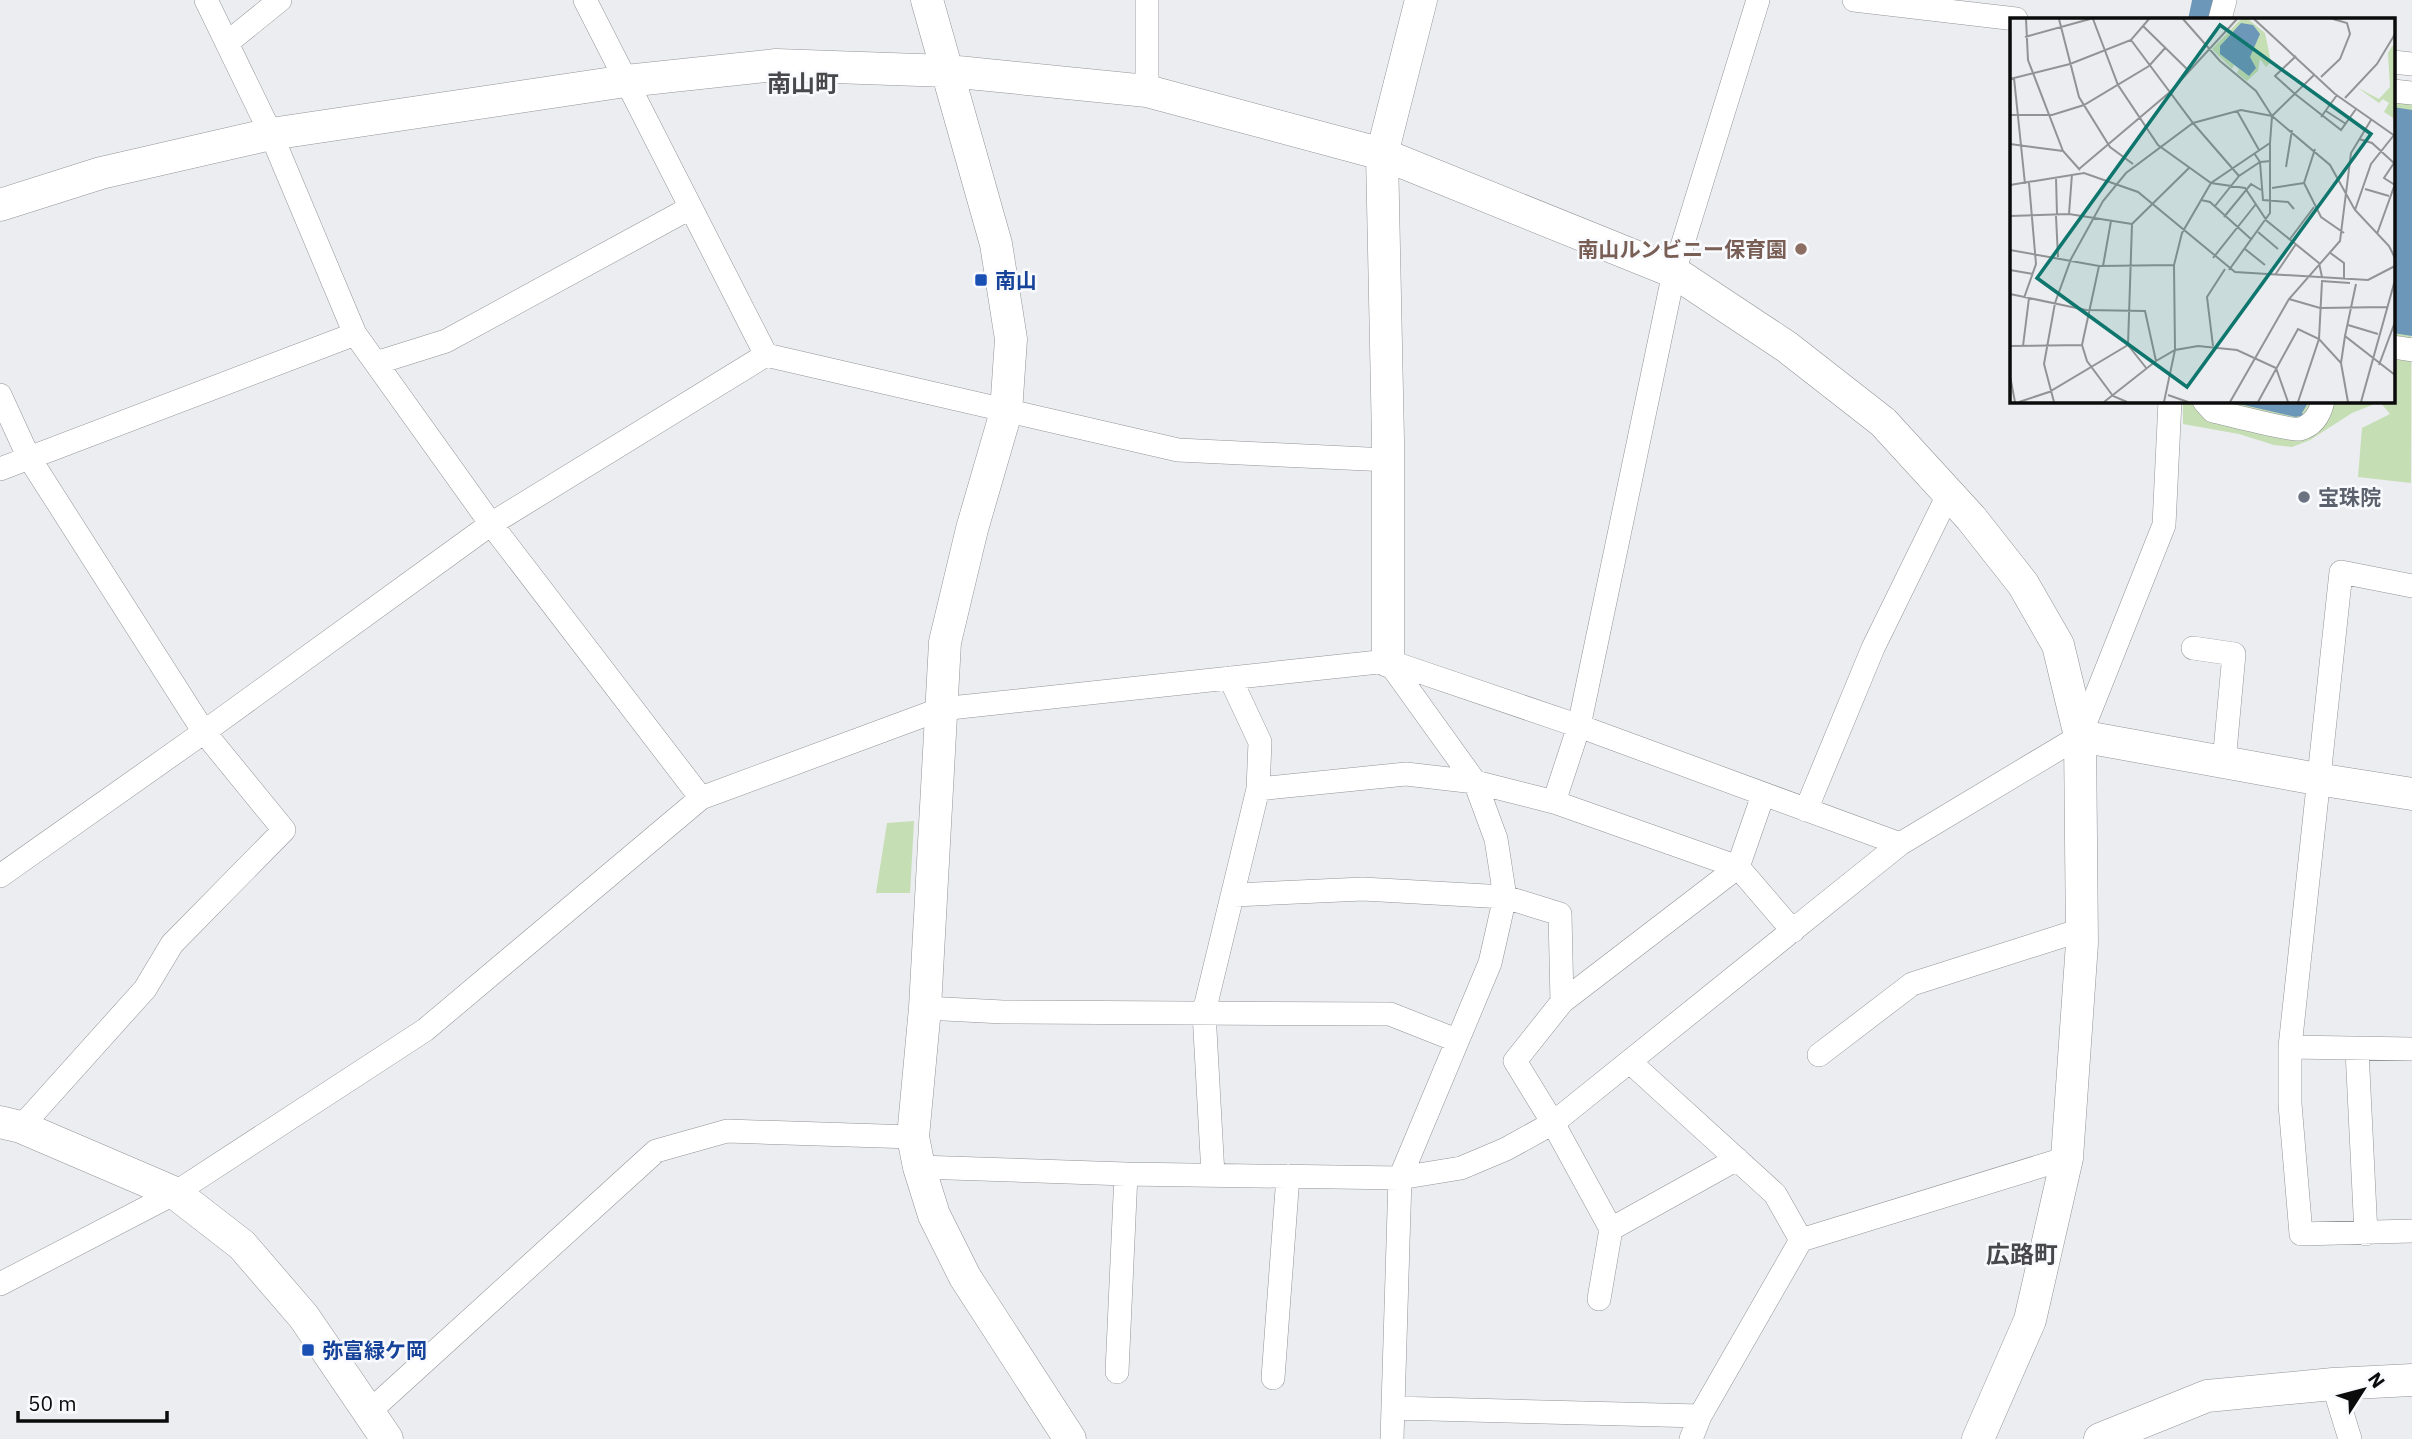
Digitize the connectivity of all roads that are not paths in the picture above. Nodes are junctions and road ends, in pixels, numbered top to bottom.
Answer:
1 (206, 0) edge
2 (280, 0) edge
3 (585, 0) edge
4 (927, 0) edge
5 (1147, 0) edge
6 (1421, 0) edge
7 (1758, 0) edge
8 (1854, 0) edge
9 (2225, 0) edge
10 (1985, 8) edge
11 (2013, 18) edge
12 (2220, 18) edge
13 (227, 43) junction
14 (2394, 62) edge
15 (2412, 64) edge
16 (948, 71) junction
17 (625, 81) junction
18 (1147, 91) junction
19 (2394, 91) edge
20 (2412, 93) edge
21 (271, 134) junction
22 (1382, 154) junction
23 (0, 205) edge
24 (690, 208) junction
25 (1674, 272) junction
26 (355, 334) junction
27 (2394, 347) edge
28 (2412, 349) edge
29 (766, 355) junction
30 (376, 363) junction
31 (0, 395) edge
32 (2170, 402) edge
33 (2205, 402) edge
34 (2323, 402) edge
35 (1006, 412) junction
36 (28, 456) junction
37 (1388, 460) junction
38 (0, 469) edge
39 (1949, 493) junction
40 (491, 524) junction
41 (2412, 586) edge
42 (2193, 648) dead end
43 (1388, 661) junction
44 (1230, 678) junction
45 (941, 709) junction
46 (1579, 726) junction
47 (204, 732) junction
48 (2080, 736) junction
49 (2224, 762) junction
50 (2317, 779) junction
51 (1475, 782) junction
52 (1258, 789) junction
53 (2412, 794) edge
54 (1763, 795) junction
55 (701, 798) junction
56 (1554, 802) junction
57 (1806, 810) junction
58 (1900, 844) junction
59 (1738, 867) junction
60 (0, 876) edge
61 (1234, 895) junction
62 (1504, 897) junction
63 (2081, 930) junction
64 (1793, 931) junction
65 (1562, 1002) junction
66 (925, 1008) junction
67 (1204, 1012) junction
68 (1456, 1040) junction
69 (2290, 1046) junction
70 (2412, 1049) edge
71 (2357, 1050) junction
72 (1819, 1055) dead end
73 (1630, 1062) junction
74 (1553, 1123) junction
75 (10, 1125) edge
76 (916, 1152) junction
77 (2067, 1158) junction
78 (1737, 1159) junction
79 (1126, 1174) junction
80 (1213, 1175) junction
81 (1288, 1176) junction
82 (1400, 1178) junction
83 (175, 1193) junction
84 (1611, 1229) junction
85 (2412, 1231) edge
86 (2366, 1234) junction
87 (1801, 1240) junction
88 (0, 1284) edge
89 (1599, 1298) dead end
90 (1117, 1371) dead end
91 (1273, 1378) dead end
92 (2412, 1380) edge
93 (2333, 1384) junction
94 (1393, 1408) junction
95 (370, 1411) junction
96 (1700, 1416) junction
97 (387, 1439) edge
98 (1070, 1439) edge
99 (1392, 1439) edge
100 (1691, 1439) edge
101 (1978, 1439) edge
102 (2100, 1439) edge
103 (2350, 1439) edge

1 - 13 street
2 - 13 street
3 - 17 street
4 - 16 street
5 - 18 street
6 - 22 street
7 - 25 street
8 - 10 street
9 - 12 street
10 - 11 street
13 - 21 street
14 - 15 street
16 - 17 street
16 - 18 street
16 - 35 street
17 - 21 street
17 - 24 street
18 - 22 street
19 - 20 street
21 - 23 street
21 - 26 street
22 - 25 street
22 - 37 street
24 - 29 street
24 - 30 street
25 - 39 street
25 - 46 street
26 - 30 street
26 - 36 street
27 - 28 street
29 - 35 street
29 - 40 street
30 - 40 street
31 - 36 street
32 - 48 street
33 - 34 street
35 - 37 street
35 - 45 street
36 - 38 street
36 - 47 street
37 - 43 street
39 - 48 street
39 - 57 street
40 - 47 street
40 - 55 street
41 - 50 street
42 - 49 street
43 - 44 street
43 - 46 street
43 - 51 street
44 - 45 street
44 - 52 street
45 - 55 street
45 - 66 street
46 - 54 street
46 - 56 street
47 - 60 street
47 - 75 street
48 - 49 street
48 - 58 street
48 - 63 street
49 - 50 street
50 - 53 street
50 - 69 street
51 - 52 street
51 - 56 street
51 - 62 street
52 - 61 street
54 - 57 street
54 - 59 street
55 - 83 street
56 - 59 street
57 - 58 street
58 - 64 street
59 - 64 street
59 - 65 street
61 - 62 street
61 - 67 street
62 - 65 street
62 - 68 street
63 - 72 street
63 - 77 street
64 - 73 street
65 - 74 street
66 - 67 street
66 - 76 street
67 - 68 street
67 - 80 street
68 - 82 street
69 - 71 street
69 - 86 street
70 - 71 street
71 - 86 street
73 - 74 street
73 - 78 street
74 - 82 street
74 - 84 street
75 - 83 street
76 - 79 street
76 - 95 street
76 - 98 street
77 - 87 street
77 - 101 street
78 - 84 street
78 - 87 street
79 - 80 street
79 - 90 street
80 - 81 street
81 - 82 street
81 - 91 street
82 - 94 street
83 - 88 street
83 - 95 street
84 - 89 street
85 - 86 street
87 - 96 street
92 - 93 street
93 - 102 street
93 - 103 street
94 - 96 street
94 - 99 street
95 - 97 street
96 - 100 street

